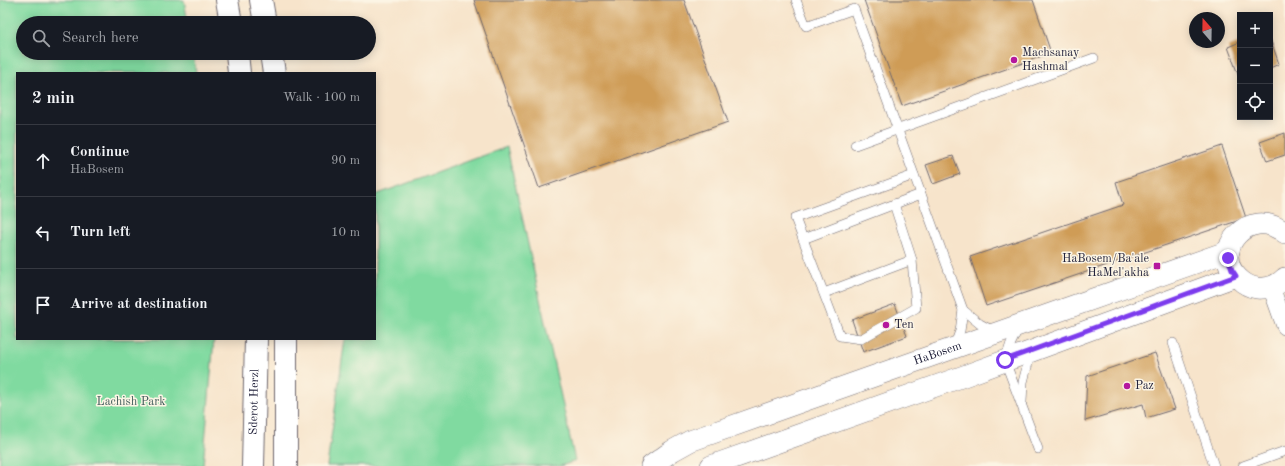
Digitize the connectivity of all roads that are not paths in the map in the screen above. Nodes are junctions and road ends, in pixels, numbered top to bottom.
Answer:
1 (227, 0) edge
2 (261, 0) edge
3 (796, 0) edge
4 (230, 16) edge
5 (264, 16) edge
6 (1094, 58) dead end
7 (238, 60) edge
8 (272, 60) edge
9 (240, 72) edge
10 (274, 72) edge
11 (898, 130) junction
12 (855, 145) dead end
13 (914, 175) junction
14 (921, 194) junction
15 (894, 204) junction
16 (1285, 232) edge
17 (803, 239) junction
18 (1229, 251) junction
19 (912, 260) junction
20 (1236, 276) junction
21 (1278, 283) edge
22 (824, 293) junction
23 (963, 310) junction
24 (1021, 324) junction
25 (1285, 326) edge
26 (996, 333) junction
27 (256, 340) edge
28 (286, 340) edge
29 (1173, 343) dead end
30 (953, 348) junction
31 (1031, 351) junction
32 (1005, 360) junction
33 (1021, 405) junction
34 (1038, 448) dead end
35 (1285, 451) edge
36 (253, 466) edge
37 (286, 466) edge
38 (651, 466) edge
39 (711, 466) edge
40 (1214, 466) edge
41 (1242, 466) edge

1 - 4 main road
2 - 5 main road
3 - 11 lane
6 - 11 lane
7 - 9 main road
8 - 10 main road
11 - 12 lane
11 - 13 lane
13 - 14 lane
13 - 17 lane
14 - 15 lane
14 - 23 lane
15 - 17 lane
15 - 19 lane
16 - 18 street
17 - 22 lane
18 - 20 street
18 - 24 street, HaBosem
19 - 22 lane
19 - 22 lane
20 - 21 street
20 - 31 street
21 - 25 street
23 - 26 lane
23 - 30 lane
24 - 26 street, HaBosem
24 - 32 lane
26 - 30 street, HaBosem
27 - 36 main road, Sderot Herzl
28 - 37 main road
29 - 40 lane
30 - 38 street, HaBosem
31 - 32 street
31 - 33 lane
32 - 33 lane
32 - 39 street
33 - 34 lane
35 - 41 lane

